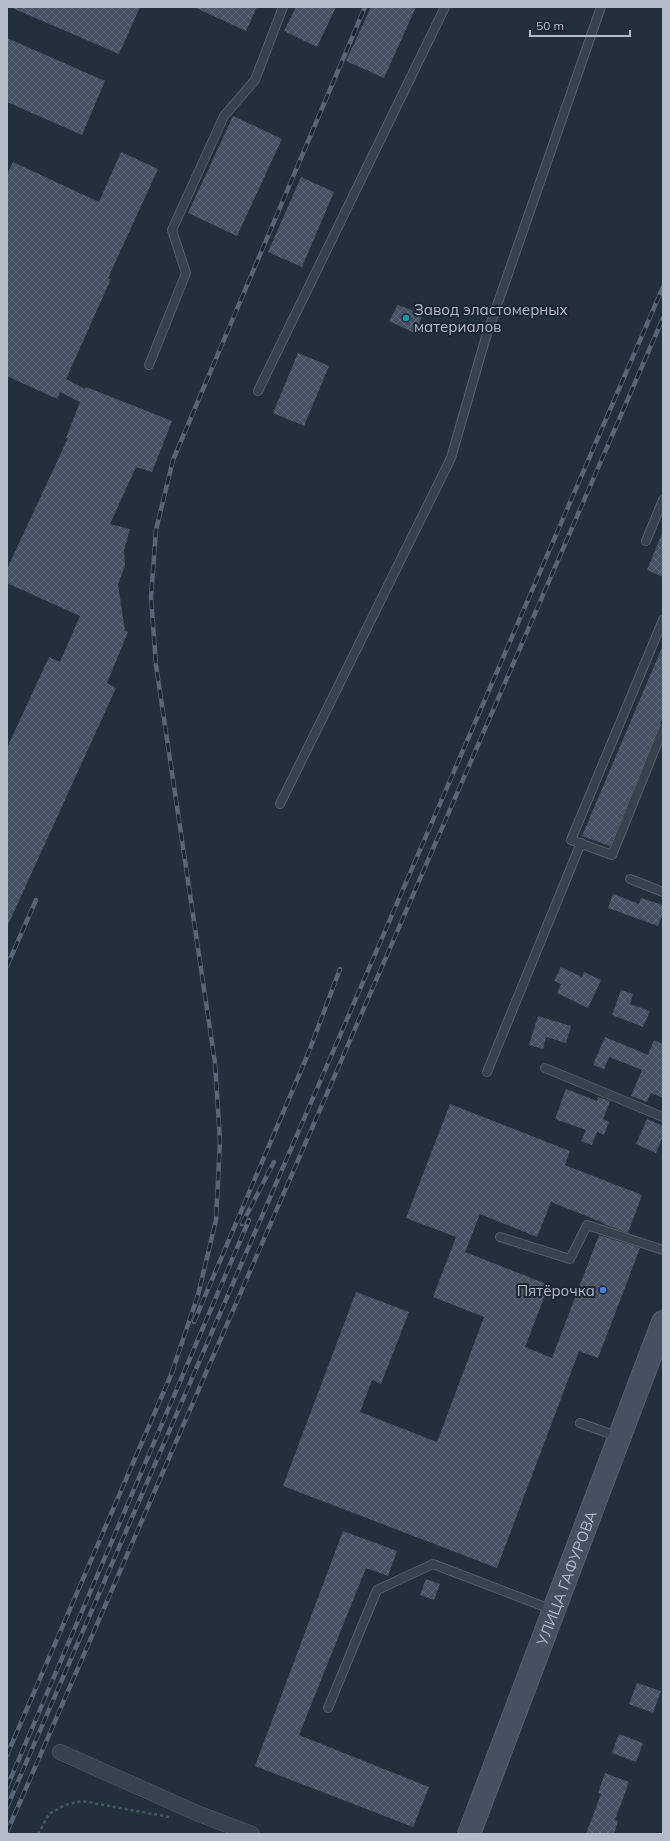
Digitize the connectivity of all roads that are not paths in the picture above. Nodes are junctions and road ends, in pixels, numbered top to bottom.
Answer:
1 (283, 7) edge
2 (445, 7) edge
3 (601, 7) edge
4 (149, 365) dead end
5 (258, 391) dead end
6 (663, 500) edge
7 (646, 541) dead end
8 (663, 620) edge
9 (663, 728) edge
10 (280, 804) dead end
11 (581, 843) junction
12 (630, 879) dead end
13 (663, 892) edge
14 (545, 1068) dead end
15 (487, 1072) dead end
16 (663, 1117) edge
17 (500, 1237) dead end
18 (663, 1250) edge
19 (663, 1322) edge
20 (580, 1423) dead end
21 (620, 1437) junction
22 (554, 1611) junction
23 (328, 1708) dead end
24 (60, 1752) dead end
25 (252, 1834) edge
26 (469, 1834) edge

1 - 4 lane
2 - 5 lane
3 - 10 lane
6 - 7 lane
8 - 11 lane
9 - 11 lane
11 - 15 lane
12 - 13 lane
14 - 16 lane
17 - 18 lane
19 - 21 main road, УЛИЦА ГАФУРОВА
20 - 21 lane
21 - 22 main road, УЛИЦА ГАФУРОВА
22 - 23 lane
22 - 26 main road, УЛИЦА ГАФУРОВА
24 - 25 street

